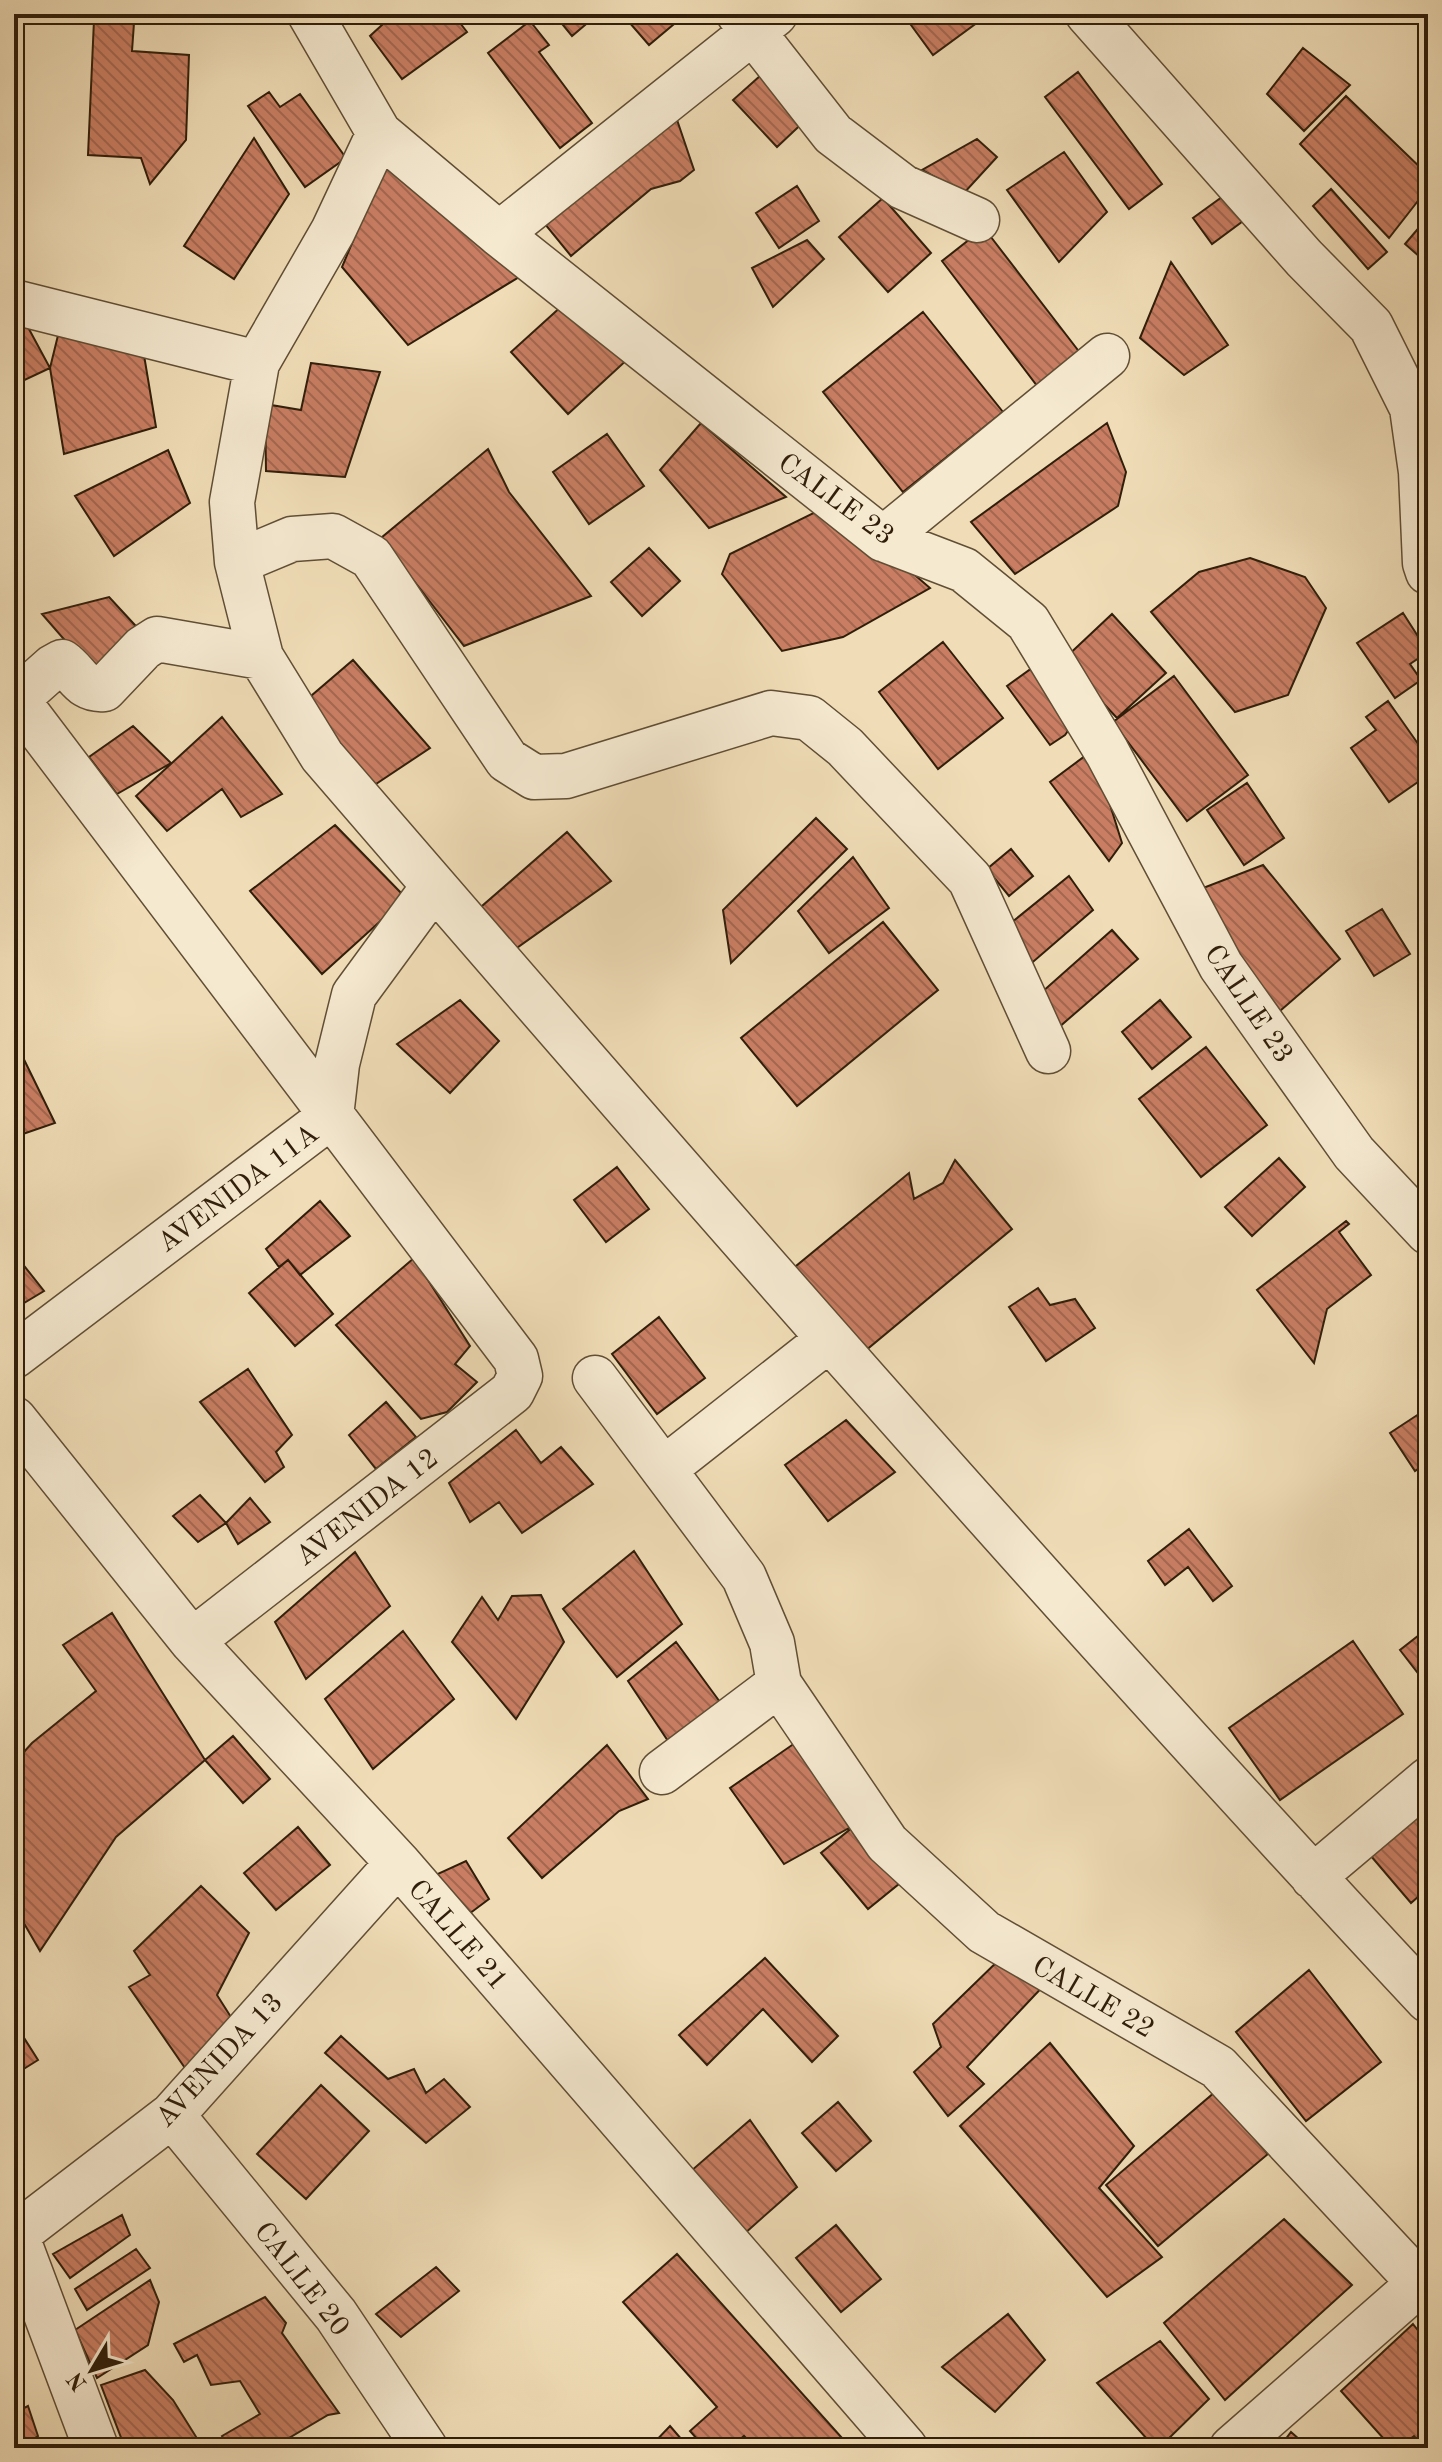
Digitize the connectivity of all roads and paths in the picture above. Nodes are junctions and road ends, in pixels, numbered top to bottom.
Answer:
1 (310, 14) edge
2 (1088, 14) edge
3 (755, 20) edge
4 (379, 133) junction
5 (977, 220) dead end
6 (499, 234) junction
7 (14, 302) edge
8 (1107, 356) dead end
9 (257, 363) junction
10 (883, 539) junction
11 (237, 562) junction
12 (1428, 572) edge
13 (261, 657) junction
14 (15, 698) edge
15 (434, 886) junction
16 (1048, 1051) dead end
17 (331, 1116) junction
18 (1428, 1232) edge
19 (828, 1340) junction
20 (14, 1356) edge
21 (595, 1378) dead end
22 (14, 1419) edge
23 (664, 1469) junction
24 (192, 1641) junction
25 (779, 1684) junction
26 (662, 1772) dead end
27 (1428, 1780) edge
28 (398, 1863) junction
29 (1313, 1877) junction
30 (1428, 2000) edge
31 (172, 2115) junction
32 (16, 2231) edge
33 (1425, 2284) edge
34 (96, 2448) edge
35 (425, 2448) edge
36 (905, 2448) edge
37 (1232, 2448) edge

1 - 4 street, CALLE 23
2 - 12 street
3 - 5 street
3 - 6 street
4 - 6 street, CALLE 23
4 - 9 street
6 - 10 street, CALLE 23
7 - 9 street
8 - 10 street
9 - 11 street
10 - 18 street, CALLE 23
11 - 13 street
11 - 16 street
13 - 14 street
13 - 15 street
14 - 17 street
15 - 17 street, AVENIDA 11A
15 - 19 street
17 - 20 street, AVENIDA 11A
17 - 24 street, AVENIDA 12
19 - 23 street
19 - 29 street
21 - 23 street
22 - 24 street, CALLE 21
23 - 25 street
24 - 28 street, CALLE 21
25 - 26 street
25 - 33 street, CALLE 22
27 - 29 street
28 - 31 street, AVENIDA 13
28 - 36 street, CALLE 21
29 - 30 street
31 - 32 street, AVENIDA 13
31 - 35 street, CALLE 20
32 - 34 street
33 - 37 street

